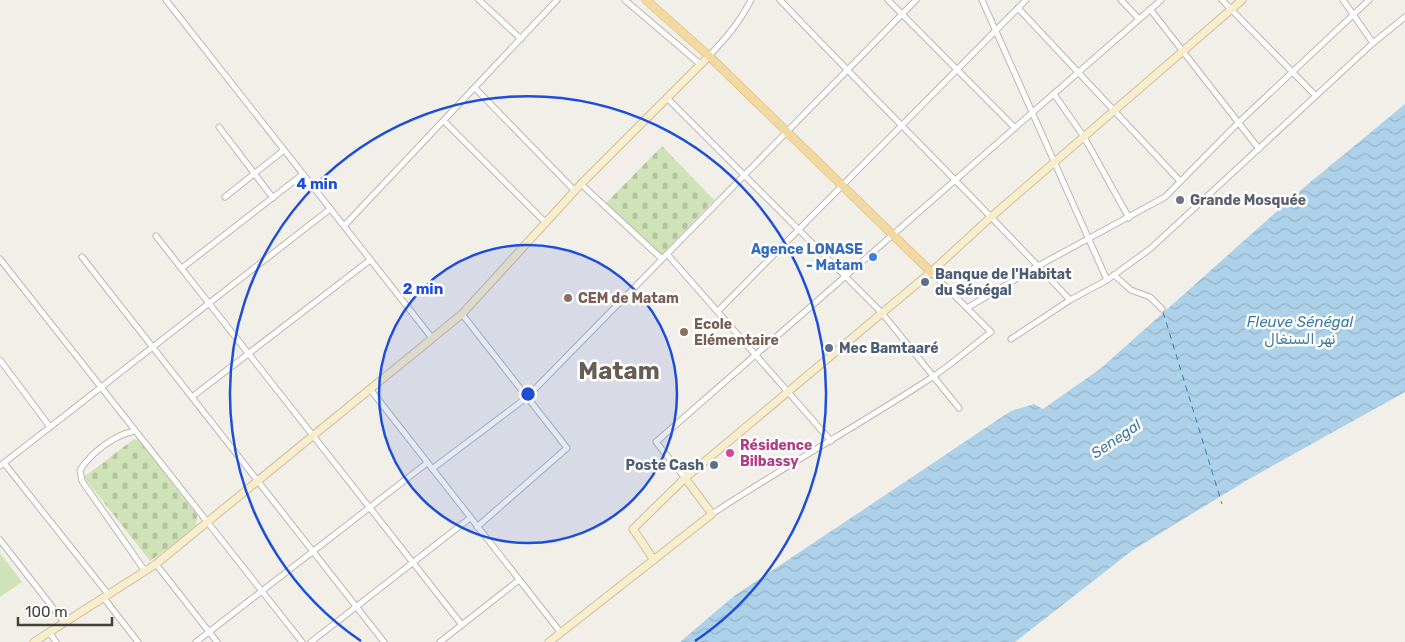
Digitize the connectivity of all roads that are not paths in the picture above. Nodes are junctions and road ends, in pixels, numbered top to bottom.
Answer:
1 (166, 0) edge
2 (479, 0) edge
3 (557, 0) edge
4 (625, 0) edge
5 (646, 0) edge
6 (751, 0) edge
7 (780, 0) edge
8 (888, 0) edge
9 (916, 0) edge
10 (982, 0) edge
11 (1026, 0) edge
12 (1121, 0) edge
13 (1161, 0) edge
14 (1222, 0) edge
15 (1242, 0) edge
16 (1343, 0) edge
17 (1369, 0) edge
18 (1018, 8) junction
19 (1150, 9) junction
20 (1231, 10) junction
21 (902, 14) junction
22 (1354, 15) junction
23 (1405, 18) edge
24 (1139, 19) junction
25 (996, 31) junction
26 (521, 38) junction
27 (1373, 44) junction
28 (1183, 51) junction
29 (709, 56) junction
30 (700, 64) junction
31 (958, 69) junction
32 (847, 71) junction
33 (1079, 72) junction
34 (1292, 72) junction
35 (475, 88) junction
36 (1054, 94) junction
37 (1316, 96) junction
38 (667, 98) junction
39 (1115, 110) junction
40 (1033, 112) junction
41 (444, 121) junction
42 (1238, 123) junction
43 (901, 126) junction
44 (219, 127) dead end
45 (1015, 128) junction
46 (787, 132) junction
47 (1084, 137) junction
48 (1259, 149) junction
49 (284, 150) junction
50 (1054, 162) junction
51 (254, 173) junction
52 (303, 174) junction
53 (744, 175) junction
54 (955, 180) junction
55 (1180, 181) junction
56 (582, 184) junction
57 (842, 186) junction
58 (575, 191) junction
59 (224, 197) dead end
60 (273, 198) junction
61 (330, 209) junction
62 (991, 217) junction
63 (1129, 218) junction
64 (546, 223) junction
65 (344, 226) junction
66 (799, 230) junction
67 (893, 235) junction
68 (156, 236) dead end
69 (1089, 239) junction
70 (667, 254) junction
71 (82, 257) dead end
72 (0, 259) edge
73 (662, 259) junction
74 (370, 260) junction
75 (1038, 266) junction
76 (182, 268) junction
77 (931, 272) junction
78 (1114, 275) junction
79 (846, 276) junction
80 (1107, 280) junction
81 (1070, 300) junction
82 (209, 303) junction
83 (967, 308) junction
84 (1162, 309) dead end
85 (718, 311) junction
86 (882, 313) junction
87 (462, 314) junction
88 (432, 338) junction
89 (1010, 339) dead end
90 (153, 347) junction
91 (249, 353) junction
92 (756, 355) junction
93 (0, 360) edge
94 (932, 377) junction
95 (101, 387) junction
96 (370, 389) junction
97 (788, 391) junction
98 (192, 397) junction
99 (526, 398) junction
100 (959, 408) dead end
101 (50, 427) junction
102 (136, 431) junction
103 (313, 435) junction
104 (831, 441) junction
105 (427, 463) junction
106 (2, 464) edge
107 (432, 470) junction
108 (685, 478) junction
109 (258, 481) junction
110 (370, 507) junction
111 (712, 514) junction
112 (470, 518) junction
113 (208, 522) junction
114 (477, 527) junction
115 (0, 540) edge
116 (313, 551) junction
117 (654, 560) junction
118 (413, 562) junction
119 (156, 564) junction
120 (145, 571) junction
121 (519, 580) junction
122 (262, 591) junction
123 (105, 596) junction
124 (357, 606) junction
125 (64, 622) junction
126 (462, 625) junction
127 (49, 632) junction
128 (209, 632) junction
129 (561, 633) junction
130 (34, 642) edge
131 (56, 642) edge
132 (138, 642) edge
133 (196, 642) edge
134 (217, 642) edge
135 (302, 642) edge
136 (311, 642) edge
137 (384, 642) edge
138 (440, 642) edge
139 (549, 642) edge

1 - 49 street
2 - 26 street
3 - 26 street
4 - 30 street
5 - 29 main road
6 - 29 street
7 - 32 street
8 - 21 street
9 - 21 street
10 - 25 street
11 - 18 street
12 - 24 street
13 - 19 street
14 - 20 street
15 - 20 main road
16 - 22 street
17 - 22 street
18 - 25 street
18 - 33 street
19 - 24 street
19 - 28 street
20 - 28 main road
20 - 34 street
21 - 31 street
21 - 32 street
22 - 27 street
22 - 34 street
23 - 27 street
24 - 33 street
25 - 31 street
25 - 40 street
26 - 35 street
27 - 37 street
28 - 39 main road
28 - 42 street
29 - 30 main road
29 - 46 main road
30 - 38 main road
31 - 43 street
31 - 45 street
32 - 43 street
32 - 46 street
33 - 36 street
33 - 39 street
34 - 37 street
34 - 42 street
35 - 41 street
35 - 58 street
36 - 40 street
36 - 47 street
37 - 48 street
38 - 53 street
38 - 56 main road
39 - 47 main road
39 - 55 street
40 - 45 street
40 - 50 street
41 - 64 street
41 - 65 street
42 - 48 street
42 - 55 street
43 - 54 street
43 - 57 street
44 - 51 street
45 - 54 street
46 - 53 street
46 - 57 main road
47 - 50 main road
47 - 63 street
48 - 78 street
49 - 51 street
49 - 52 street
50 - 62 main road
50 - 69 street
51 - 59 street
51 - 60 street
52 - 60 street
52 - 61 street
53 - 66 street
53 - 70 street
54 - 62 street
54 - 67 street
55 - 63 street
56 - 58 main road
56 - 73 street
57 - 66 street
57 - 67 main road
58 - 64 main road
60 - 76 street
61 - 65 street
61 - 82 street
62 - 75 street
62 - 77 main road
63 - 69 street
64 - 87 main road
65 - 74 street
66 - 79 street
66 - 85 street
67 - 77 main road
67 - 79 street
68 - 76 street
69 - 75 street
69 - 80 street
70 - 73 street
70 - 85 street
71 - 90 street
72 - 95 street
73 - 99 street
74 - 88 street
74 - 91 street
75 - 81 street
75 - 83 street
76 - 82 street
77 - 83 street
77 - 86 main road
78 - 80 street
78 - 84 street
79 - 86 street
79 - 92 street
80 - 81 street
81 - 89 street
82 - 90 street
82 - 91 street
83 - 94 street
85 - 92 street
86 - 94 street
86 - 97 main road
87 - 88 main road
87 - 99 street
88 - 96 main road
90 - 95 street
90 - 98 street
91 - 98 street
91 - 103 street
92 - 97 street
92 - 108 street
93 - 101 street
94 - 100 street
94 - 104 street
95 - 101 street
95 - 102 street
96 - 103 main road
96 - 105 street
97 - 104 street
97 - 108 main road
98 - 109 street
99 - 107 street
99 - 114 street
101 - 106 street
102 - 113 street
102 - 120 street
103 - 109 main road
103 - 110 street
104 - 111 street
105 - 107 street
105 - 110 street
106 - 123 street
107 - 112 street
108 - 111 main road
108 - 117 main road
109 - 113 main road
109 - 116 street
110 - 116 street
110 - 118 street
111 - 117 main road
112 - 114 street
112 - 118 street
113 - 119 main road
113 - 122 street
114 - 121 street
115 - 125 street
116 - 122 street
116 - 124 street
117 - 129 main road
118 - 124 street
118 - 126 street
119 - 120 main road
119 - 128 street
120 - 123 main road
121 - 126 street
121 - 129 street
122 - 128 street
122 - 135 street
123 - 125 main road
123 - 132 street
124 - 136 street
124 - 137 street
125 - 127 main road
126 - 138 street
127 - 130 main road
127 - 131 street
128 - 133 street
128 - 134 street
129 - 139 main road

